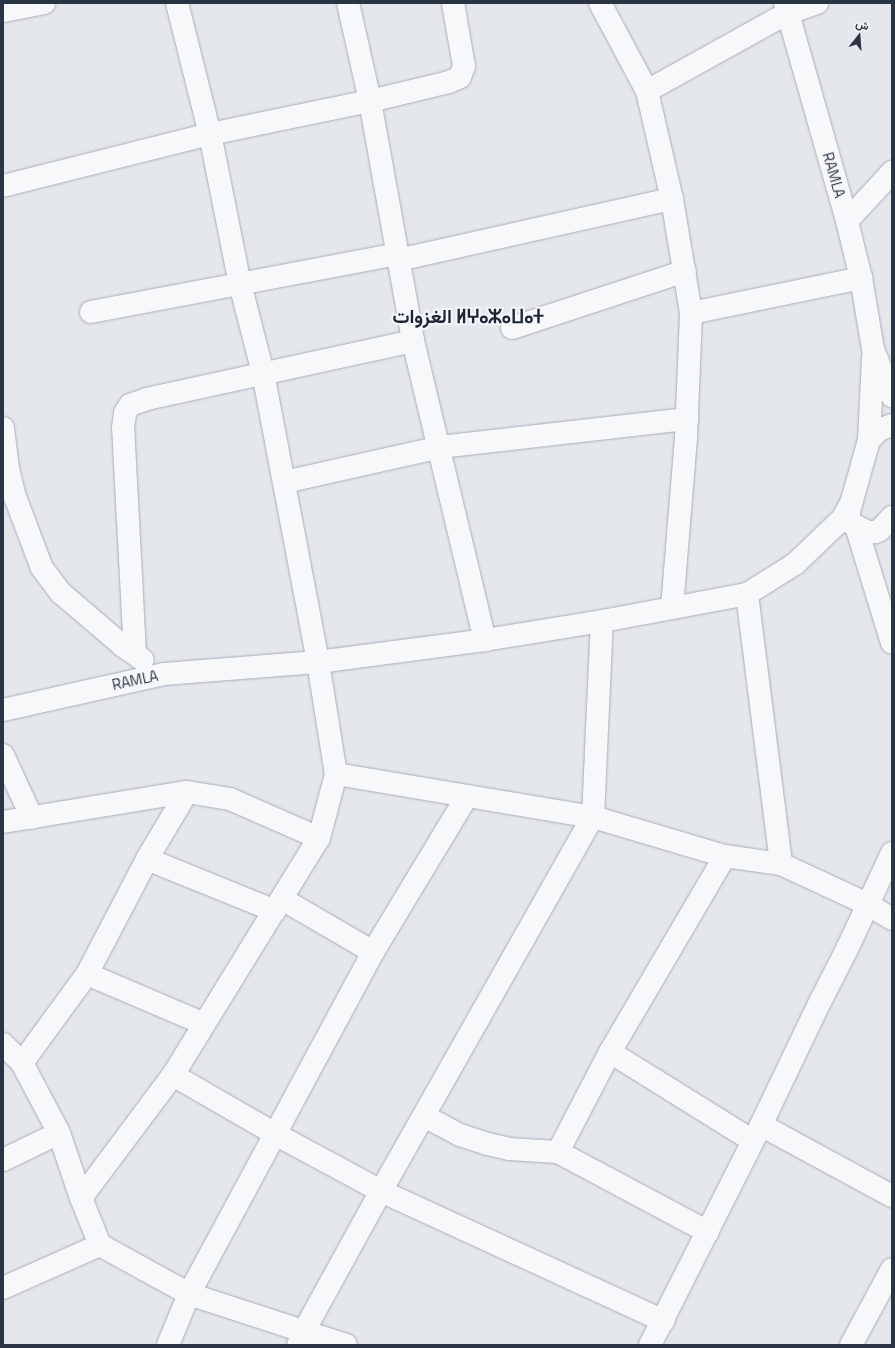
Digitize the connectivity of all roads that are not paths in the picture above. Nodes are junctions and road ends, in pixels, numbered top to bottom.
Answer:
1 (44, 3) edge
2 (177, 3) edge
3 (348, 3) edge
4 (453, 3) edge
5 (600, 3) edge
6 (817, 3) edge
7 (786, 8) edge
8 (3, 12) edge
9 (647, 91) junction
10 (370, 101) junction
11 (210, 134) junction
12 (892, 172) edge
13 (3, 186) edge
14 (672, 199) junction
15 (847, 221) junction
16 (398, 257) junction
17 (685, 271) junction
18 (861, 278) junction
19 (240, 284) junction
20 (91, 312) dead end
21 (691, 313) junction
22 (512, 328) dead end
23 (413, 341) junction
24 (874, 349) junction
25 (263, 373) junction
26 (892, 396) edge
27 (687, 420) junction
28 (892, 426) edge
29 (3, 428) edge
30 (869, 440) junction
31 (440, 447) junction
32 (284, 482) junction
33 (850, 516) junction
34 (892, 517) edge
35 (748, 594) junction
36 (672, 608) junction
37 (602, 621) junction
38 (485, 640) junction
39 (892, 643) edge
40 (135, 654) junction
41 (318, 662) junction
42 (164, 674) junction
43 (3, 710) edge
44 (3, 755) edge
45 (336, 774) junction
46 (187, 792) junction
47 (467, 796) junction
48 (593, 817) junction
49 (32, 818) junction
50 (3, 822) edge
51 (319, 838) junction
52 (892, 853) edge
53 (725, 856) junction
54 (147, 859) junction
55 (781, 864) junction
56 (867, 904) junction
57 (278, 905) junction
58 (892, 919) edge
59 (373, 952) junction
60 (87, 974) junction
61 (204, 1024) junction
62 (3, 1044) edge
63 (610, 1052) junction
64 (22, 1063) junction
65 (173, 1075) junction
66 (424, 1116) junction
67 (59, 1133) junction
68 (757, 1133) junction
69 (275, 1134) junction
70 (558, 1152) junction
71 (3, 1160) edge
72 (381, 1190) junction
73 (892, 1196) edge
74 (81, 1198) junction
75 (708, 1232) junction
76 (100, 1244) junction
77 (892, 1269) edge
78 (3, 1288) edge
79 (189, 1294) junction
80 (664, 1321) junction
81 (301, 1338) edge
82 (168, 1345) edge
83 (346, 1345) edge
84 (650, 1345) edge
85 (851, 1345) edge

1 - 8 street
2 - 11 street
3 - 10 street
4 - 10 street
5 - 9 street
6 - 7 street
7 - 9 street
7 - 15 street, RAMLA
9 - 14 street
10 - 11 street
10 - 16 street
11 - 13 street
11 - 19 street
12 - 15 street
14 - 16 street
14 - 17 street
15 - 18 street, RAMLA
16 - 19 street
16 - 23 street
17 - 21 street
17 - 22 street
18 - 21 street
18 - 24 street, RAMLA
19 - 20 street
19 - 25 street
21 - 27 street
23 - 25 street
23 - 31 street
24 - 26 street
24 - 30 street
25 - 32 street
25 - 40 street
27 - 31 street
27 - 36 street
28 - 30 street
29 - 40 street
30 - 33 street
31 - 32 street
31 - 38 street
32 - 41 street
33 - 34 street
33 - 35 street
33 - 39 street
35 - 36 street, RAMLA
35 - 55 street
36 - 37 street, RAMLA
37 - 38 street, RAMLA
37 - 48 street
38 - 41 street, RAMLA
40 - 42 street
41 - 42 street, RAMLA
41 - 45 street
42 - 43 street, RAMLA
44 - 49 street
45 - 47 street
45 - 51 street
46 - 49 street
46 - 51 street
46 - 54 street
47 - 48 street
47 - 59 street
48 - 53 street
48 - 66 street
49 - 50 street
51 - 57 street
52 - 56 street
53 - 55 street
53 - 63 street
54 - 57 street
54 - 60 street
55 - 56 street
56 - 58 street
56 - 68 street
57 - 59 street
57 - 61 street
59 - 69 street
60 - 61 street
60 - 64 street
61 - 65 street
62 - 64 street
63 - 68 street
63 - 70 street
64 - 67 street
65 - 69 street
65 - 74 street
66 - 70 street
66 - 72 street
67 - 71 street
67 - 74 street
68 - 73 street
68 - 75 street
69 - 72 street
69 - 79 street
70 - 75 street
72 - 80 street
72 - 81 street
74 - 76 street
75 - 80 street
76 - 78 street
76 - 79 street
77 - 85 street
79 - 81 street
79 - 82 street
80 - 84 street
81 - 83 street

